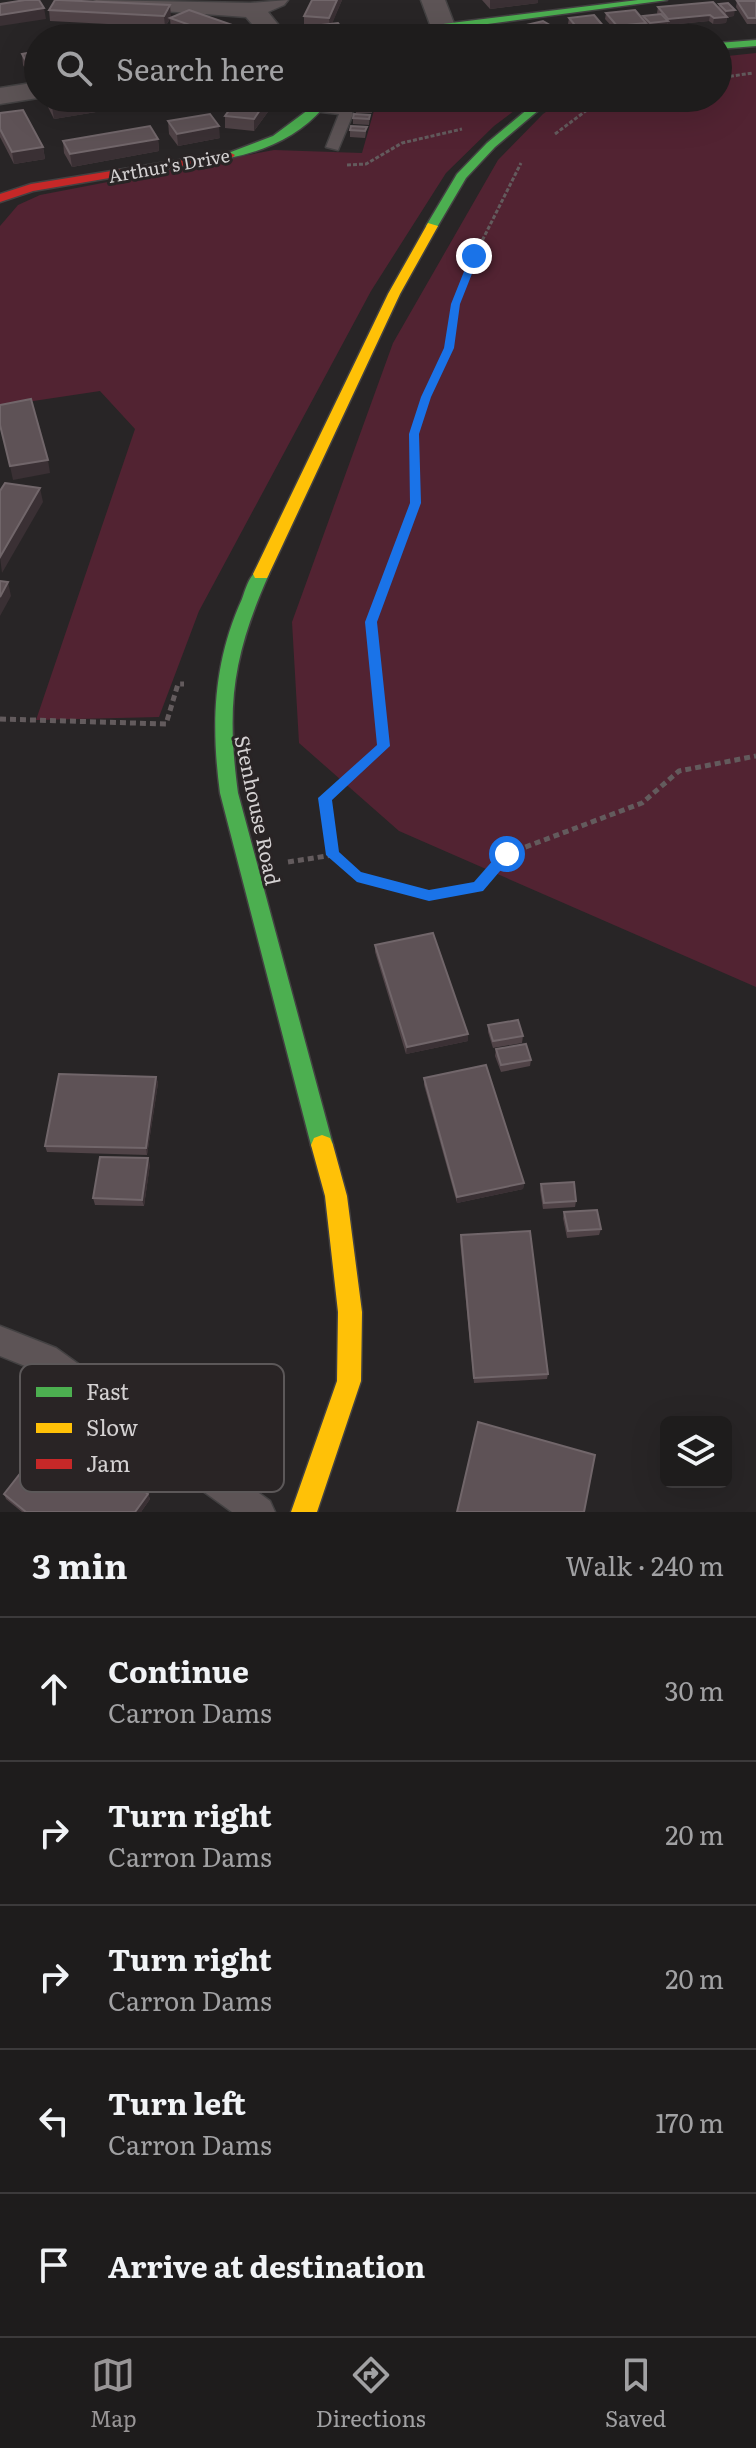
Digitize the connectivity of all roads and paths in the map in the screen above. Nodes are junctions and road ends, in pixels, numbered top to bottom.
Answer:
1 (107, 0) edge
2 (433, 0) edge
3 (662, 0) edge
4 (264, 5) edge
5 (271, 24) edge
6 (444, 24) edge
7 (501, 24) edge
8 (756, 43) edge
9 (732, 45) edge
10 (756, 72) edge
11 (732, 76) edge
12 (24, 92) edge
13 (0, 96) edge
14 (310, 112) edge
15 (345, 112) edge
16 (531, 112) edge
17 (586, 112) edge
18 (546, 138) dead end
19 (333, 147) dead end
20 (528, 154) dead end
21 (1, 195) edge
22 (0, 719) edge
23 (166, 724) dead end
24 (756, 756) edge
25 (333, 855) junction
26 (248, 868) junction
27 (0, 1341) edge
28 (52, 1364) edge
29 (231, 1492) edge
30 (259, 1512) edge
31 (304, 1512) edge

1 - 4 street
2 - 6 street
3 - 7 street
4 - 5 street
8 - 9 street
10 - 11 path
12 - 13 street
14 - 21 street, Arthur's Drive
15 - 19 lane
16 - 26 street, Stenhouse Road
17 - 18 path
20 - 25 path
22 - 23 path
24 - 25 path
25 - 26 path
26 - 31 street, Stenhouse Road
27 - 28 lane
29 - 30 lane

